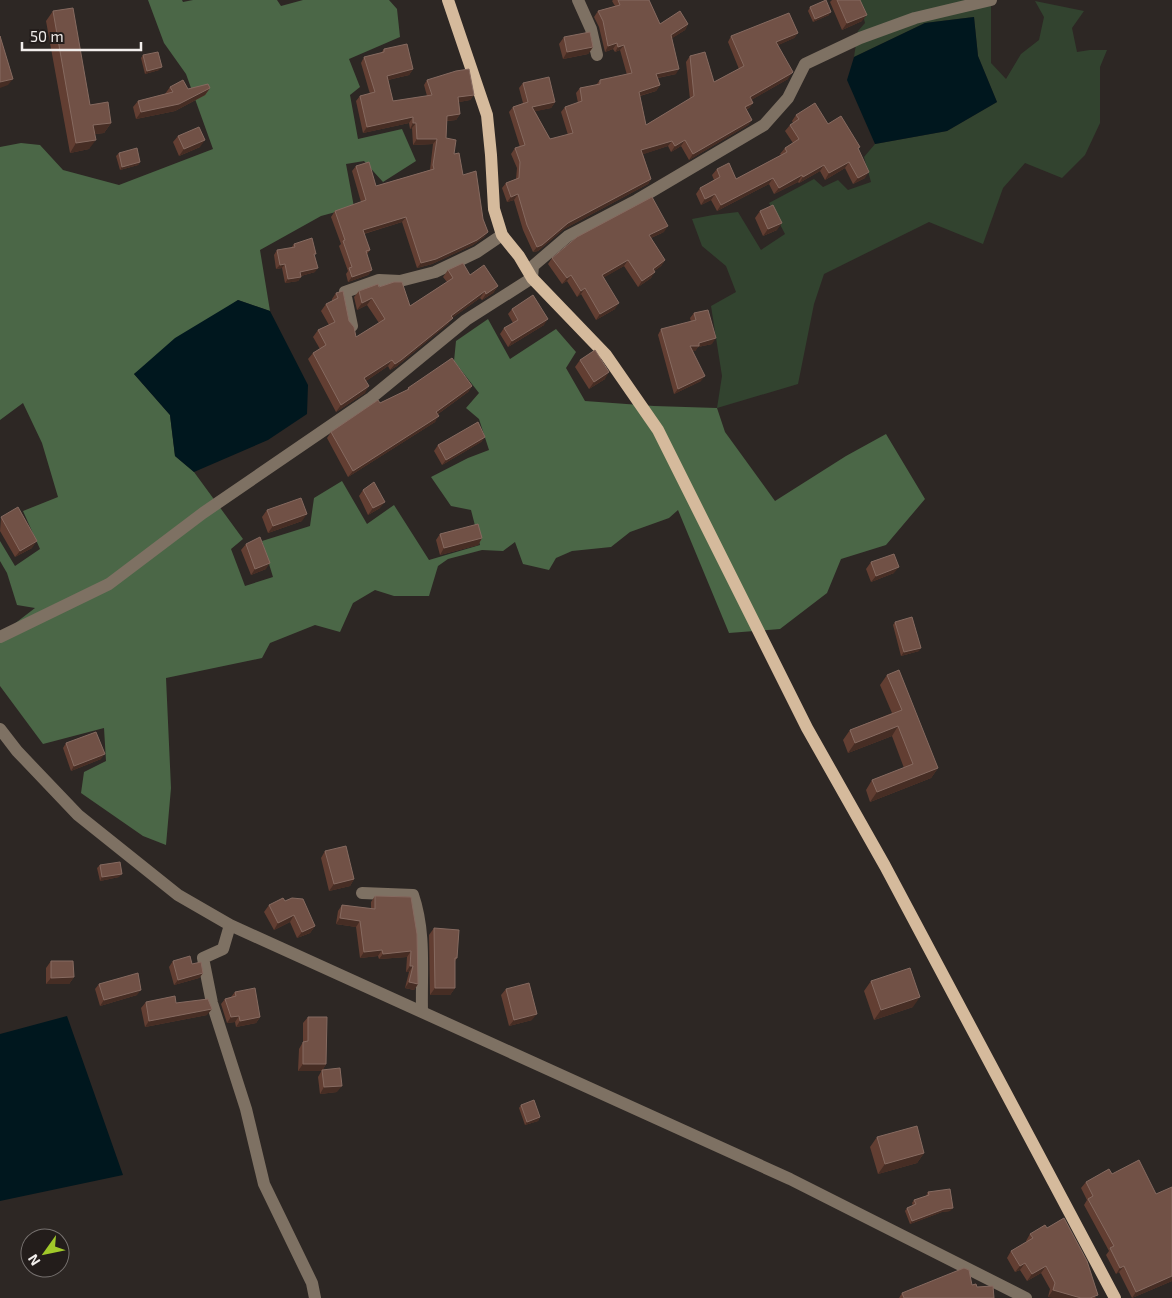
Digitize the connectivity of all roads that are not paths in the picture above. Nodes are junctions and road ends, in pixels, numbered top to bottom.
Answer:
1 (448, 0) edge
2 (578, 0) edge
3 (991, 0) edge
4 (597, 56) dead end
5 (502, 235) junction
6 (532, 278) junction
7 (352, 326) edge
8 (0, 637) edge
9 (0, 729) edge
10 (362, 892) dead end
11 (230, 925) junction
12 (422, 1012) junction
13 (315, 1298) edge
14 (1026, 1298) edge
15 (1115, 1298) edge

1 - 5 main road
2 - 4 street
3 - 6 street
5 - 6 main road
5 - 7 street
6 - 8 street
6 - 15 main road
9 - 11 street
10 - 12 street
11 - 12 street
11 - 13 street
12 - 14 street

